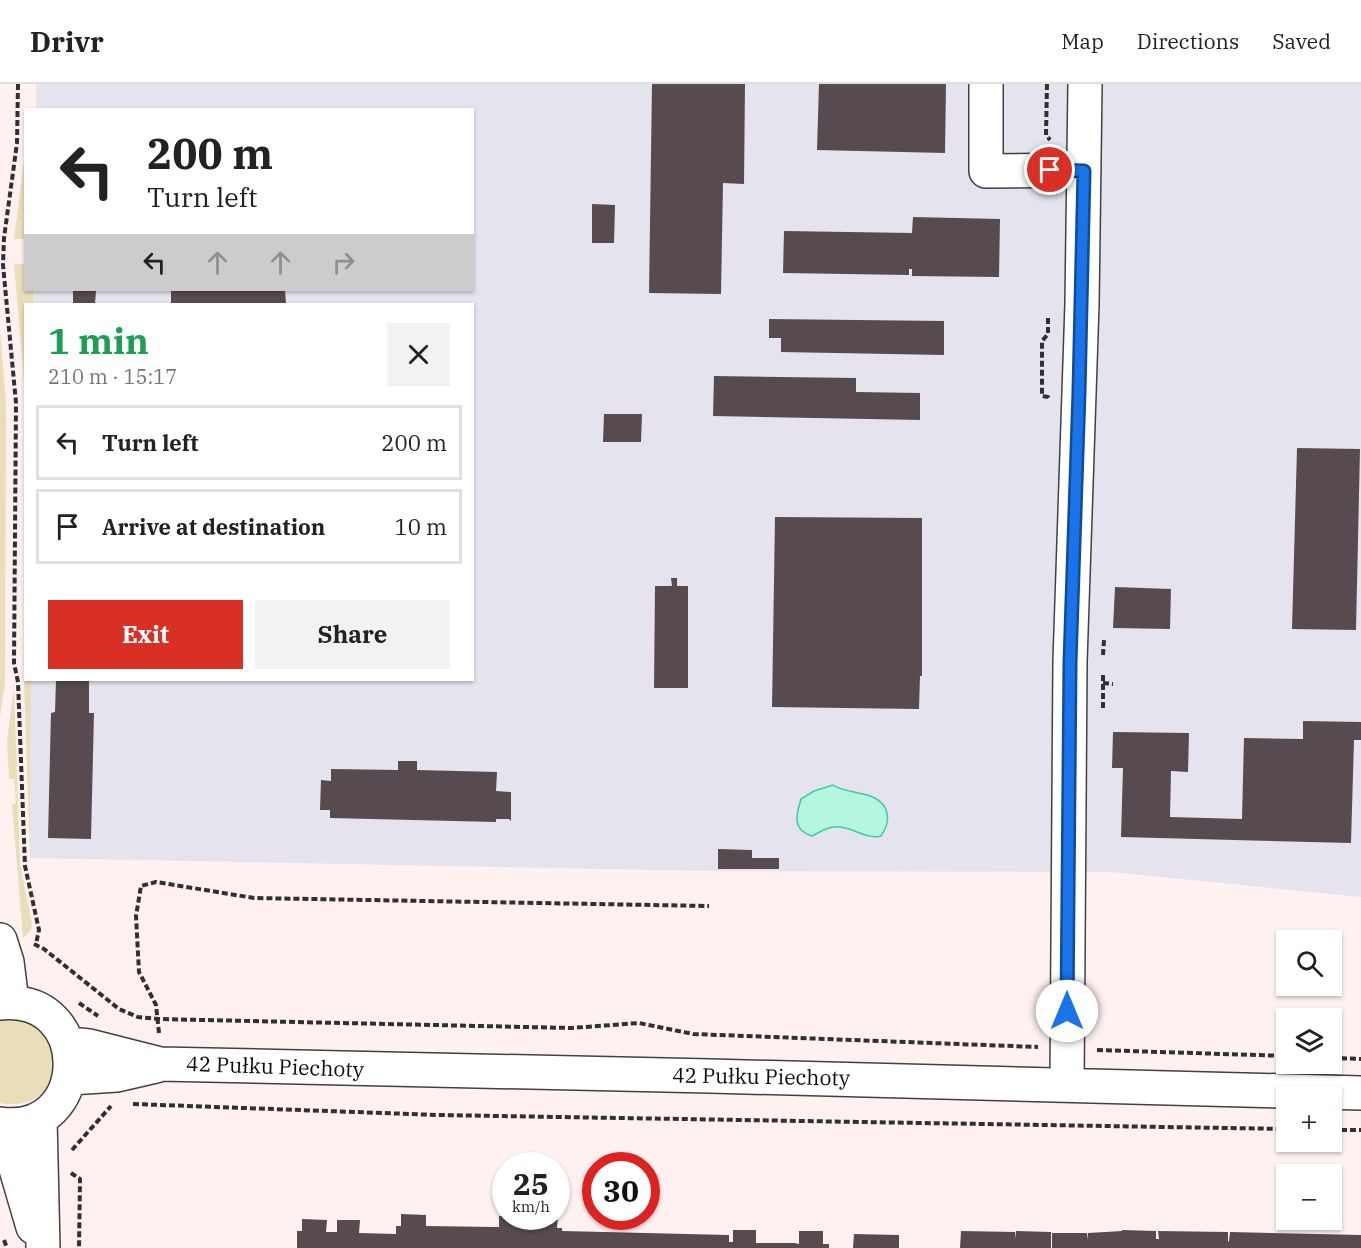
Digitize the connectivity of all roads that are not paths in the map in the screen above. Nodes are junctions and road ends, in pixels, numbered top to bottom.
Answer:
1 (986, 84) edge
2 (1085, 84) edge
3 (1084, 171) junction
4 (14, 942) edge
5 (6, 1003) edge
6 (69, 1044) junction
7 (160, 1064) junction
8 (70, 1078) junction
9 (1067, 1085) junction
10 (1361, 1093) edge
11 (40, 1118) junction
12 (1, 1124) edge
13 (41, 1248) edge

1 - 3 street
2 - 3 street
3 - 9 street
4 - 5 street
5 - 6 street
6 - 7 street, 42 Pułku Piechoty
6 - 8 street
7 - 8 street, 42 Pułku Piechoty
7 - 9 street, 42 Pułku Piechoty
8 - 11 street
9 - 10 street, 42 Pułku Piechoty
11 - 12 street
11 - 13 street
12 - 13 street

